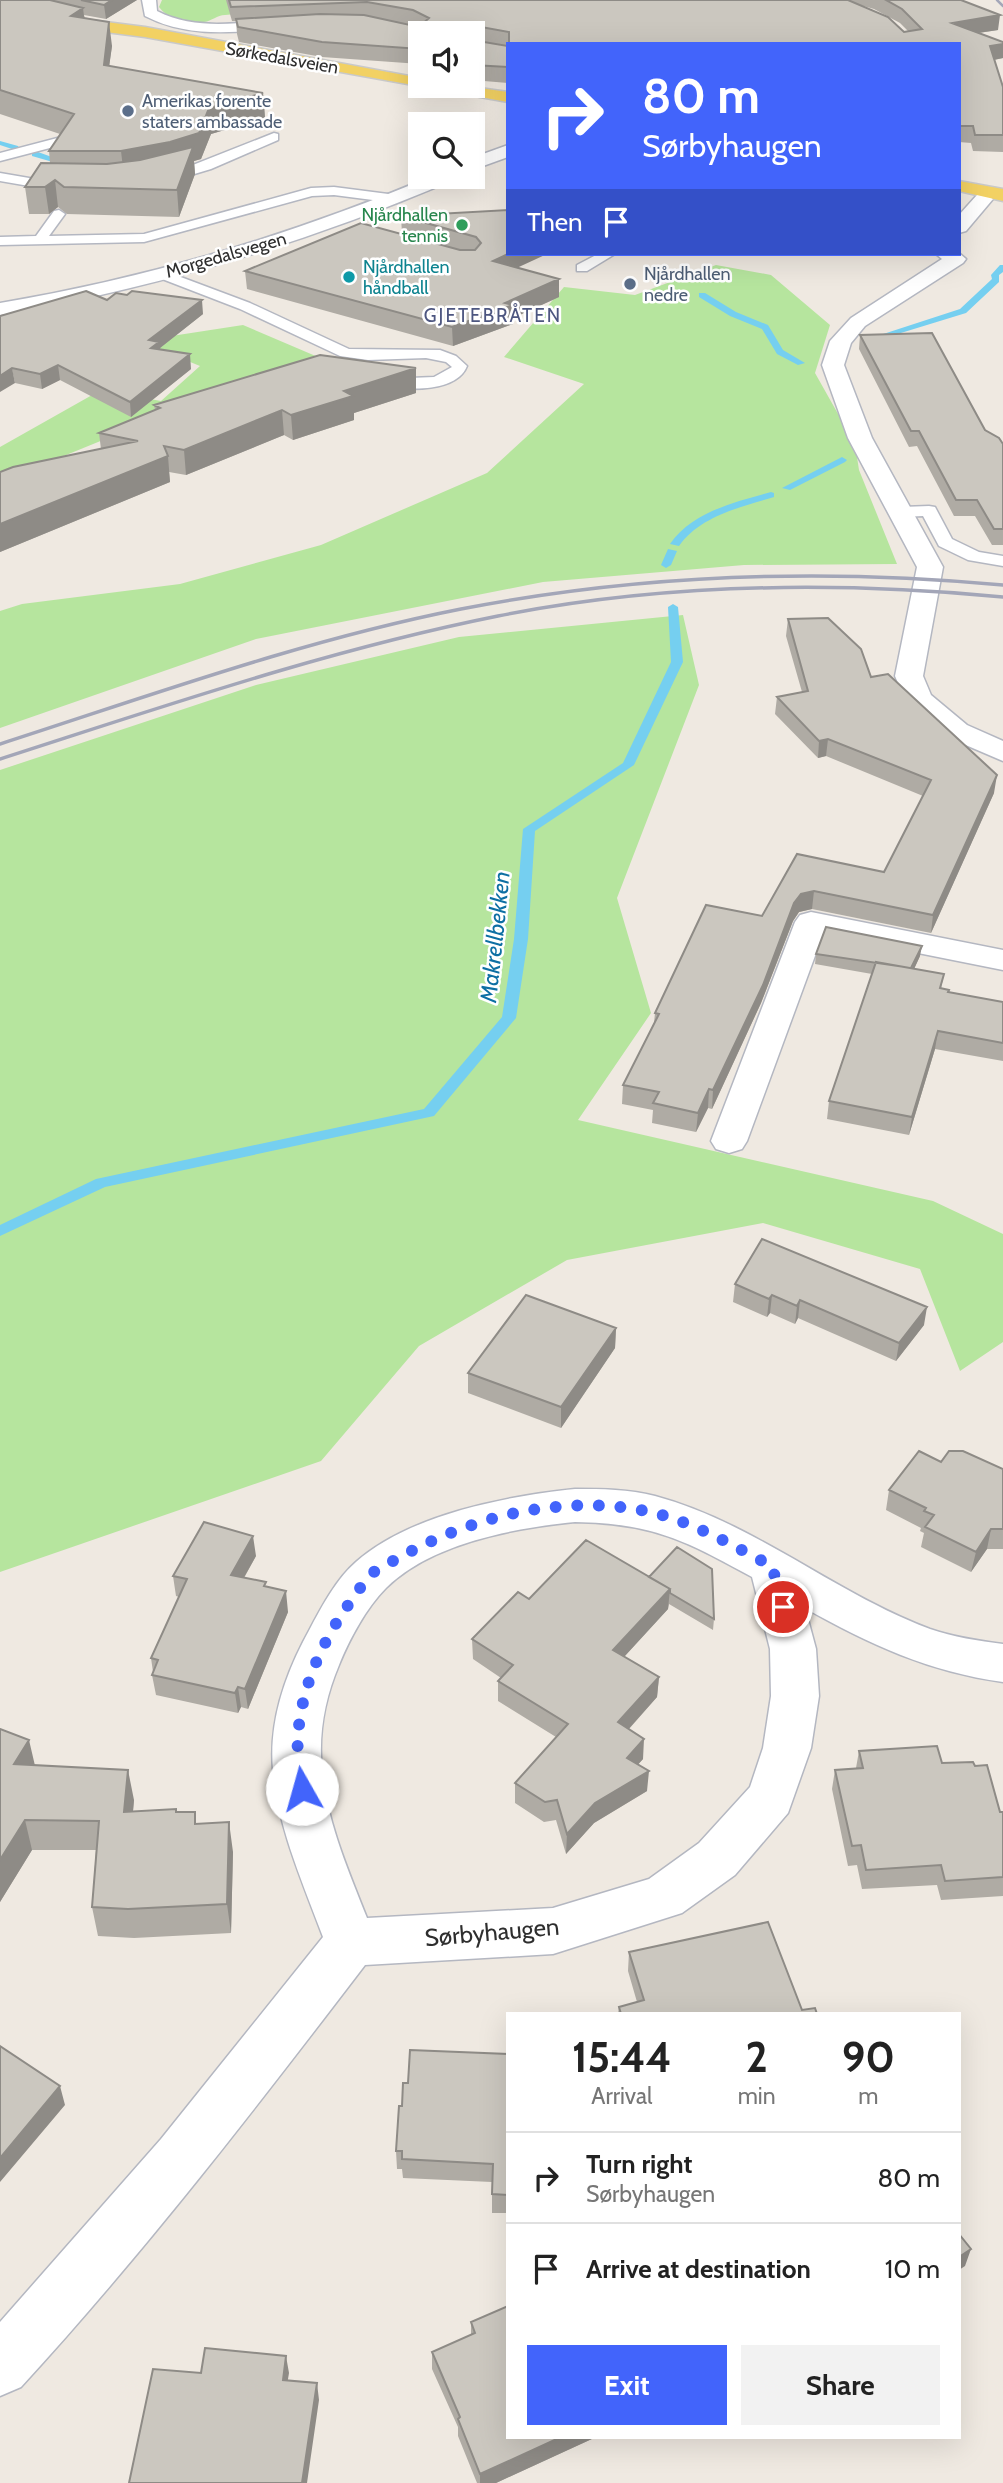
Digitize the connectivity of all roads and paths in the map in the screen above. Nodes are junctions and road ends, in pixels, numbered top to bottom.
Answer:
1 (21, 0) edge
2 (149, 0) edge
3 (0, 1) edge
4 (311, 22) edge
5 (180, 24) junction
6 (149, 33) junction
7 (408, 81) edge
8 (485, 94) edge
9 (506, 97) edge
10 (483, 98) edge
11 (506, 104) edge
12 (274, 137) dead end
13 (65, 140) edge
14 (506, 150) edge
15 (0, 157) edge
16 (485, 159) edge
17 (0, 177) edge
18 (961, 180) edge
19 (148, 183) edge
20 (1003, 187) edge
21 (961, 188) edge
22 (418, 189) edge
23 (994, 197) edge
24 (69, 198) edge
25 (396, 199) junction
26 (59, 214) edge
27 (331, 223) junction
28 (961, 224) edge
29 (368, 234) edge
30 (0, 241) edge
31 (39, 241) junction
32 (604, 256) edge
33 (950, 256) edge
34 (582, 268) dead end
35 (162, 274) junction
36 (0, 309) edge
37 (390, 382) edge
38 (902, 512) junction
39 (1003, 561) edge
40 (1003, 752) edge
41 (1003, 960) edge
42 (729, 1141) dead end
43 (772, 1566) junction
44 (1003, 1663) edge
45 (351, 1942) junction
46 (0, 2366) edge

1 - 6 main road, Sørkedalsveien
2 - 5 street
3 - 6 main road, Sørkedalsveien
4 - 5 street
5 - 6 street
6 - 7 main road, Sørkedalsveien
8 - 9 main road
10 - 11 main road
12 - 19 lane
13 - 15 lane
14 - 16 street
17 - 24 lane
18 - 20 main road
21 - 23 main road
22 - 25 street, Morgedalsvegen
23 - 28 street
25 - 27 street, Morgedalsvegen
25 - 31 lane
26 - 31 lane
27 - 29 street
27 - 35 street, Morgedalsvegen
30 - 31 lane
32 - 34 lane
33 - 38 street
35 - 36 street, Morgedalsvegen
35 - 37 lane
38 - 39 lane
38 - 40 street
41 - 42 street
43 - 44 street
43 - 45 street, Sørbyhaugen
43 - 45 street
45 - 46 street

